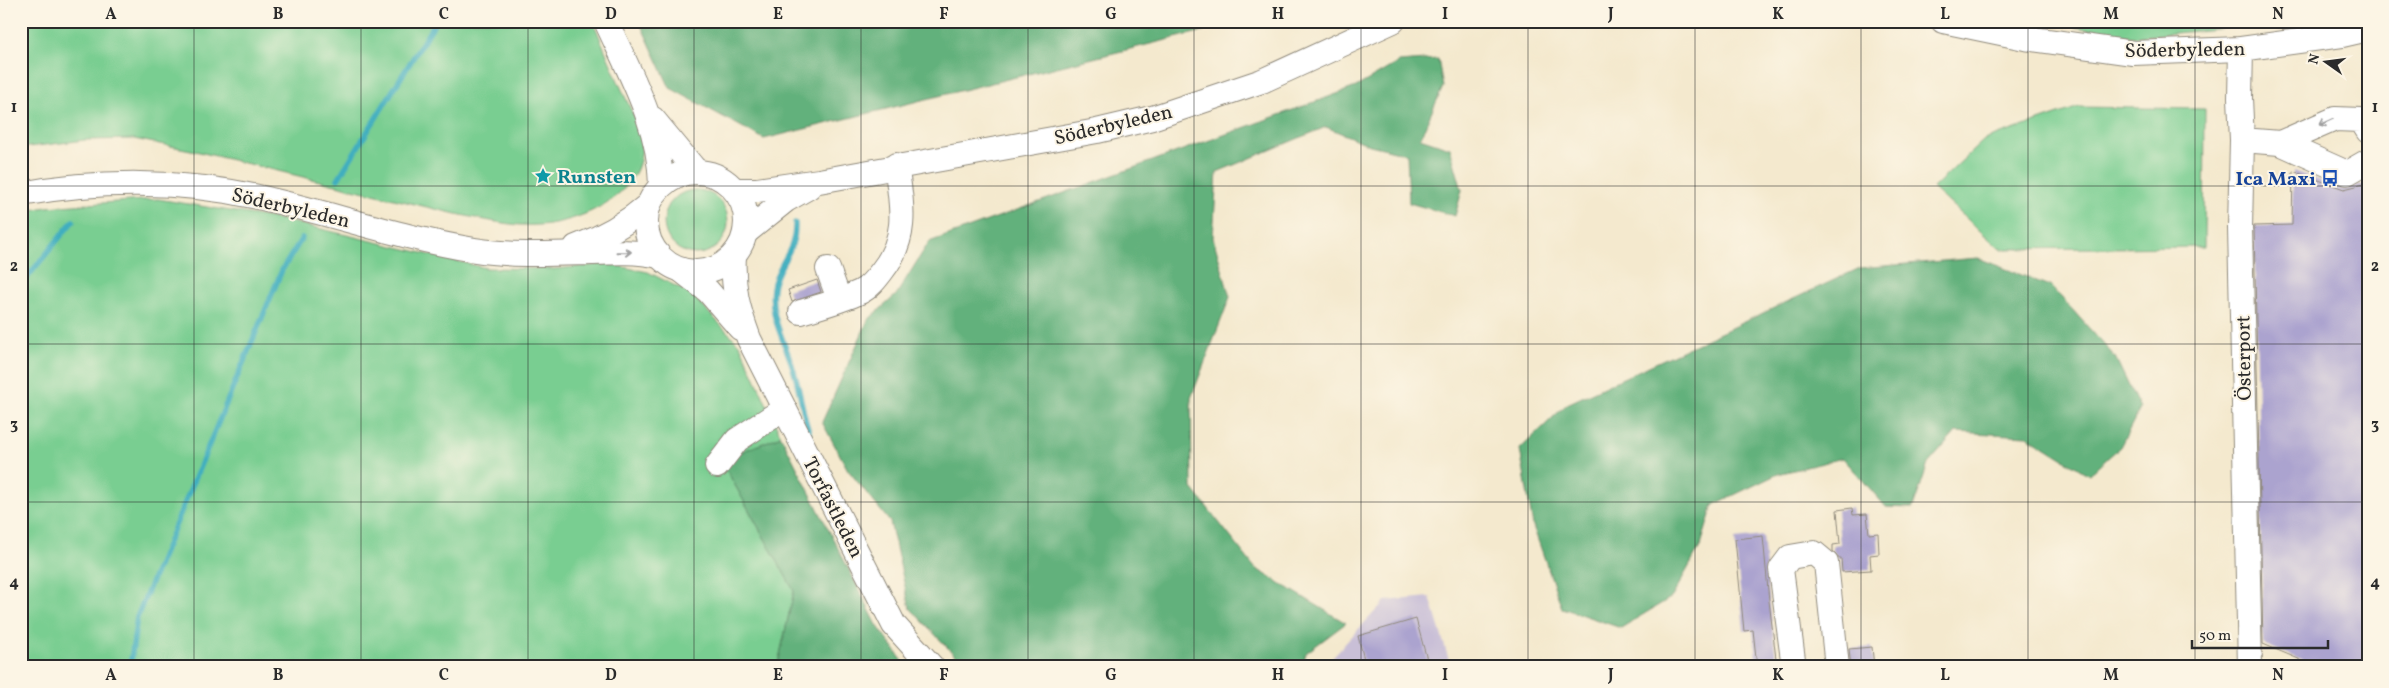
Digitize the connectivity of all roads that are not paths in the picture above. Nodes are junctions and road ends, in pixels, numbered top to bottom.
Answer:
1 (606, 21) edge
2 (1393, 21) edge
3 (1943, 21) edge
4 (2340, 28) edge
5 (2368, 29) edge
6 (2241, 49) junction
7 (647, 112) junction
8 (2366, 125) edge
9 (2242, 140) junction
10 (2280, 143) junction
11 (2368, 160) edge
12 (896, 165) junction
13 (696, 171) junction
14 (819, 181) junction
15 (736, 190) junction
16 (21, 194) edge
17 (654, 195) junction
18 (745, 233) junction
19 (557, 254) junction
20 (734, 255) junction
21 (659, 256) junction
22 (828, 269) dead end
23 (681, 270) junction
24 (839, 300) junction
25 (801, 312) dead end
26 (749, 339) junction
27 (784, 409) junction
28 (716, 466) dead end
29 (919, 662) edge
30 (1794, 667) edge
31 (1837, 667) edge
32 (2250, 667) edge

1 - 7 street
2 - 12 street, Söderbyleden
3 - 6 street, Söderbyleden
4 - 5 street, Söderbyleden
4 - 6 street, Söderbyleden
6 - 9 street, Österport
7 - 13 street
7 - 17 street
8 -> 10 street
9 - 10 street
9 - 32 street, Österport
10 - 11 street
12 - 14 street, Söderbyleden
12 - 24 street
13 - 15 street
13 - 17 street
14 - 15 street, Söderbyleden
14 - 18 street, Söderbyleden
15 - 18 street
16 - 19 street, Söderbyleden
17 - 19 street, Söderbyleden
17 - 21 street
18 - 20 street
19 -> 21 street, Söderbyleden
20 - 23 street
20 - 26 street, Torfastleden
21 - 23 street
22 - 24 street
23 - 26 street, Torfastleden
24 - 25 street
26 - 27 street, Torfastleden
27 - 28 street
27 - 29 street, Torfastleden
30 - 31 street

